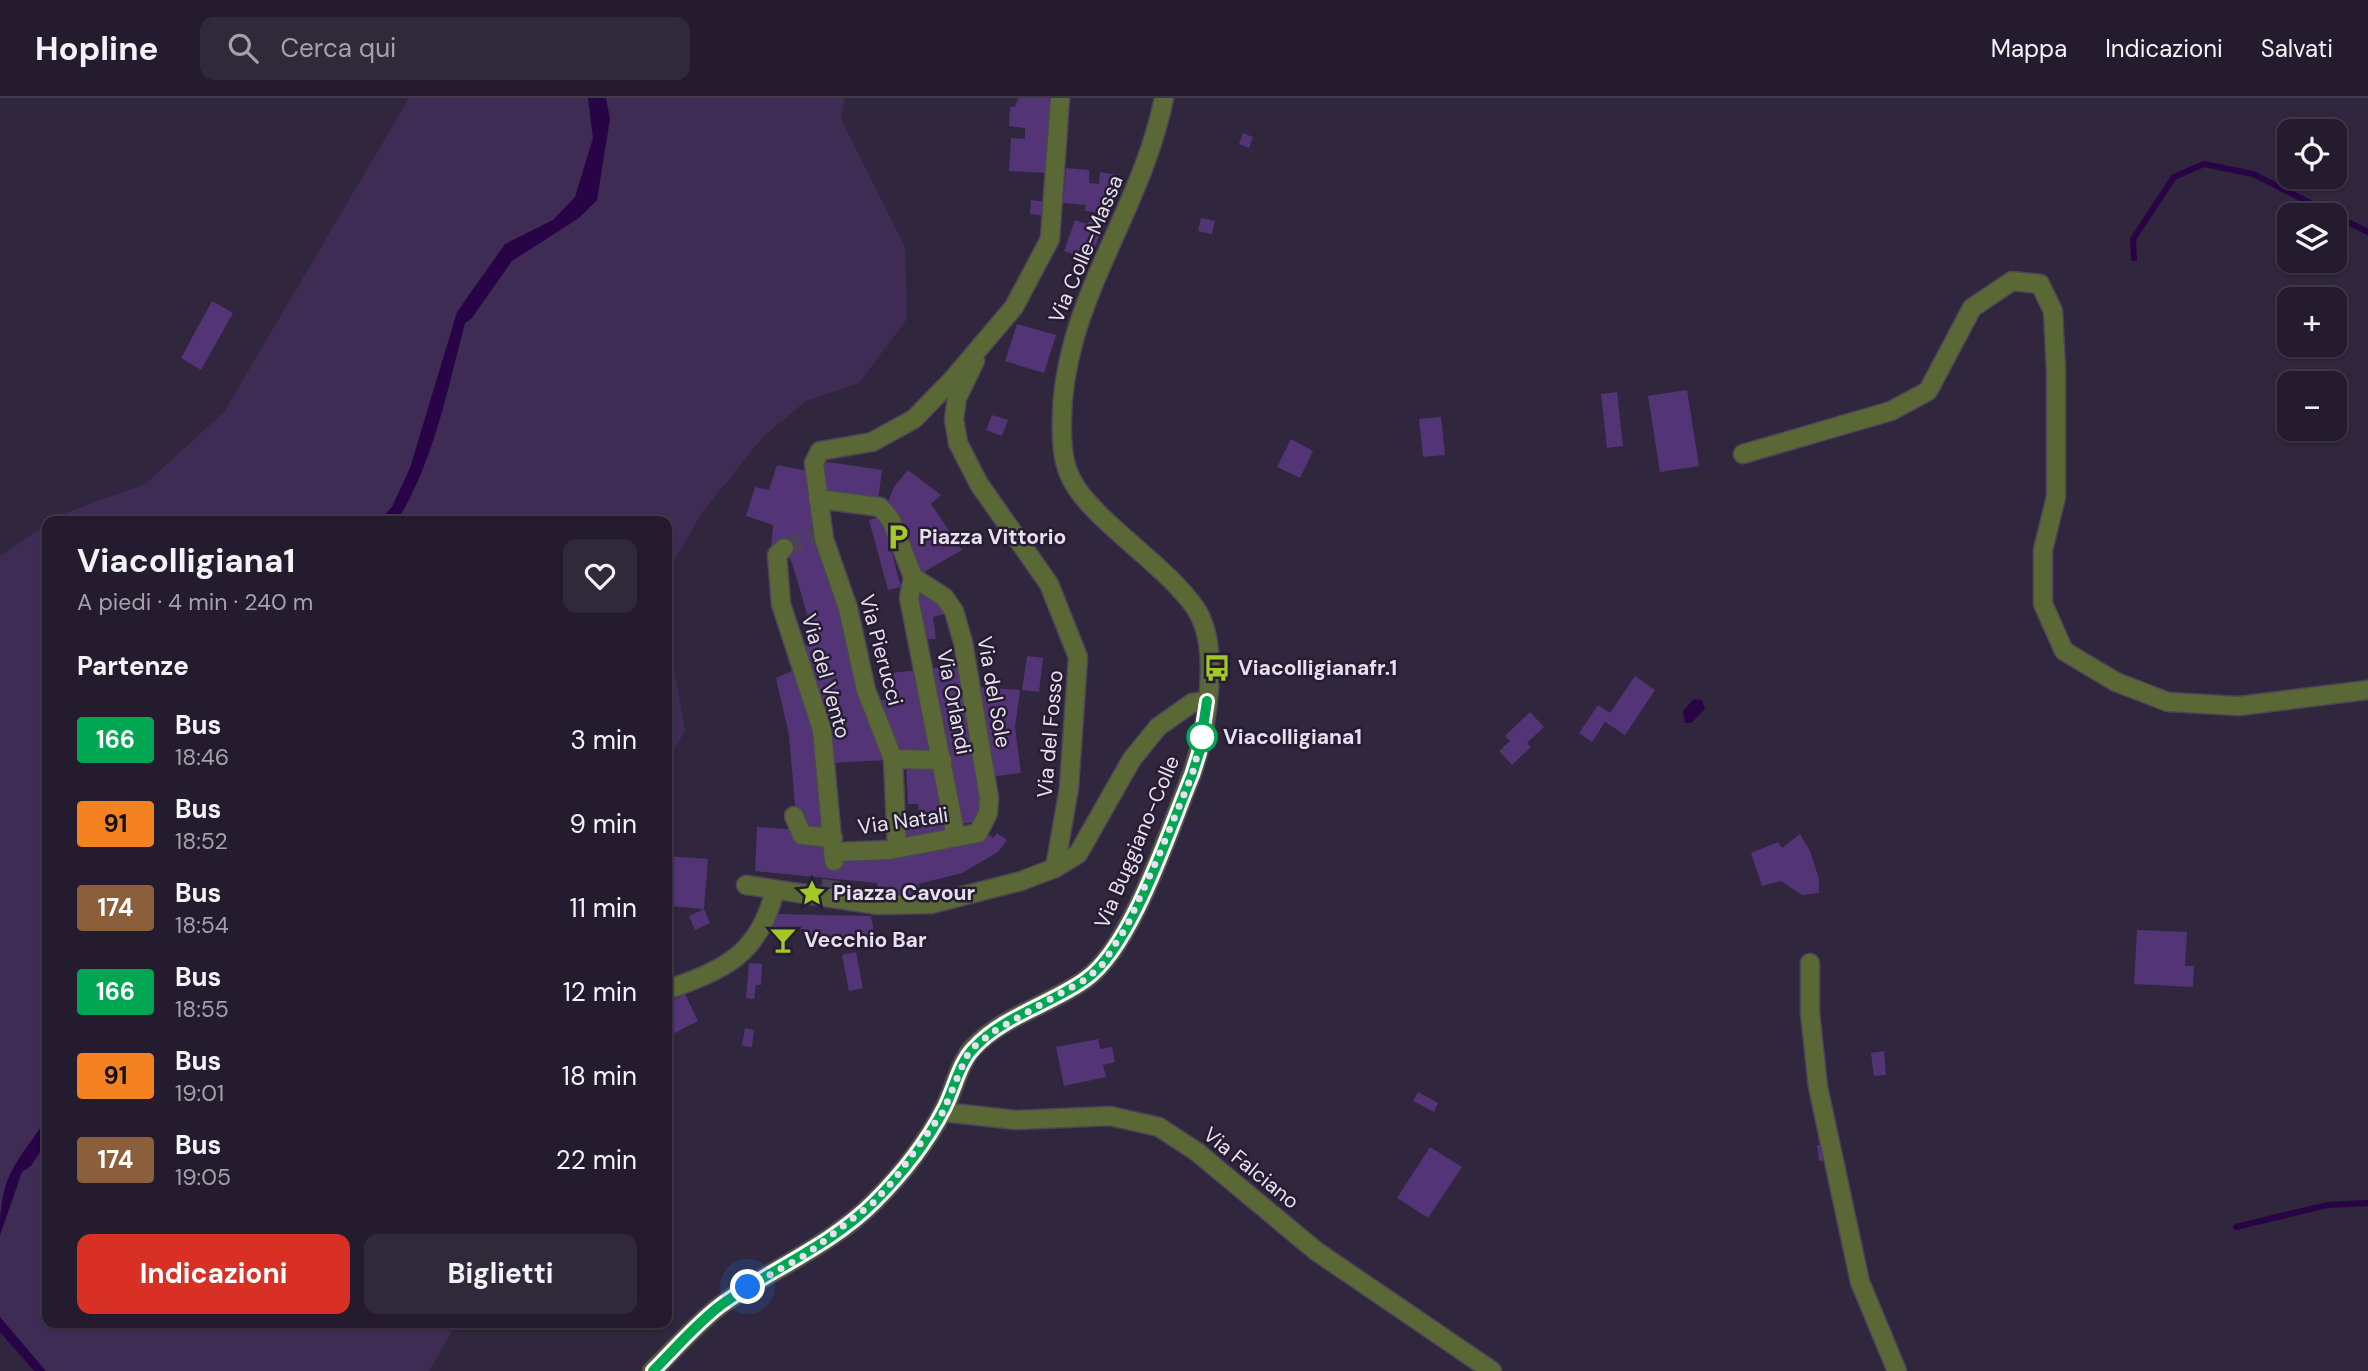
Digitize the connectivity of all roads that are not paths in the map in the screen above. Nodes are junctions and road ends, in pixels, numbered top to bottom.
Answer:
1 (1060, 98) edge
2 (1164, 98) edge
3 (981, 346) junction
4 (1742, 454) dead end
5 (818, 499) junction
6 (784, 548) dead end
7 (913, 577) junction
8 (2368, 690) edge
9 (1207, 701) junction
10 (892, 759) junction
11 (942, 760) junction
12 (794, 816) dead end
13 (978, 833) joint
14 (956, 837) junction
15 (897, 848) junction
16 (834, 851) junction
17 (1055, 868) junction
18 (746, 886) dead end
19 (775, 890) junction
20 (1810, 963) dead end
21 (672, 988) edge
22 (943, 1112) junction
23 (653, 1371) edge
24 (1492, 1371) edge
25 (1897, 1371) edge

1 - 3 street
2 - 9 street, Via Colle-Massa
3 - 5 street, Via Pierucci
3 - 17 street, Via del Fosso
4 - 8 street
5 - 7 street
5 - 10 street, Via Pierucci
6 - 16 street, Via del Vento
7 - 11 street, Via Orlandi
7 - 13 street, Via del Sole
9 - 17 street
9 - 22 street, Via Buggiano-Colle
10 - 11 street
10 - 15 street, Via Pierucci
11 - 14 street, Via Orlandi
12 - 16 street, Via Natali
13 - 14 street, Via Natali
14 - 15 street, Via Natali
15 - 16 street, Via Natali
17 - 19 street
18 - 19 street
19 - 21 street
20 - 25 street
22 - 23 street, Via Buggiano-Colle
22 - 24 street, Via Falciano

